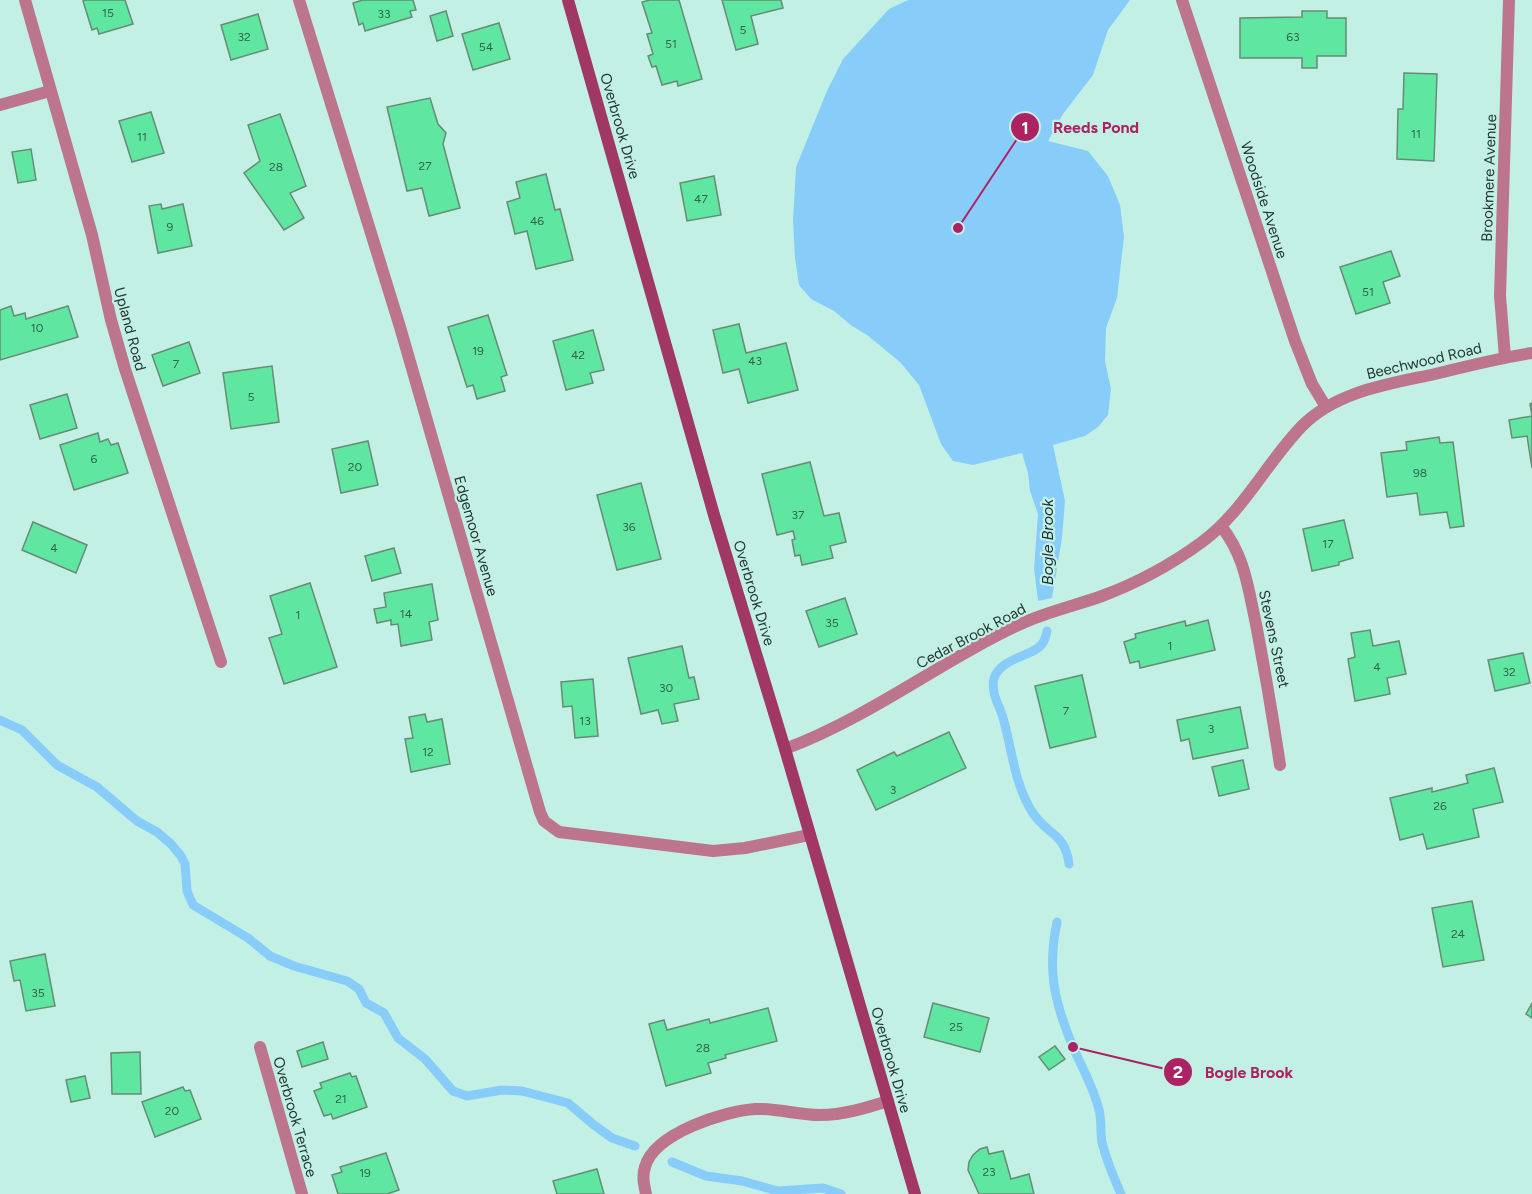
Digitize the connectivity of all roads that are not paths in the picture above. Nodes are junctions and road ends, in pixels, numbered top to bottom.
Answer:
1 (25, 0) edge
2 (299, 0) edge
3 (568, 0) edge
4 (1182, 0) edge
5 (1509, 0) edge
6 (50, 91) junction
7 (0, 105) edge
8 (1532, 353) edge
9 (1505, 357) junction
10 (1326, 407) junction
11 (1221, 526) junction
12 (221, 662) dead end
13 (786, 748) junction
14 (1280, 765) dead end
15 (809, 835) junction
16 (260, 1047) dead end
17 (888, 1101) junction
18 (302, 1194) edge
19 (646, 1194) edge
20 (915, 1194) edge

1 - 6 street, Upland Road
2 - 15 street, Edgemoor Avenue
3 - 13 street, Overbrook Drive
4 - 10 street, Woodside Avenue
5 - 9 street, Brookmere Avenue
6 - 7 street
6 - 12 street, Upland Road
8 - 9 street, Beechwood Road
9 - 10 street, Beechwood Road
10 - 11 street, Cedar Brook Road
11 - 13 street, Cedar Brook Road
11 - 14 street, Stevens Street
13 - 15 street, Overbrook Drive
15 - 17 street, Overbrook Drive
16 - 18 street, Overbrook Terrace
17 - 19 street
17 - 20 street, Overbrook Drive

